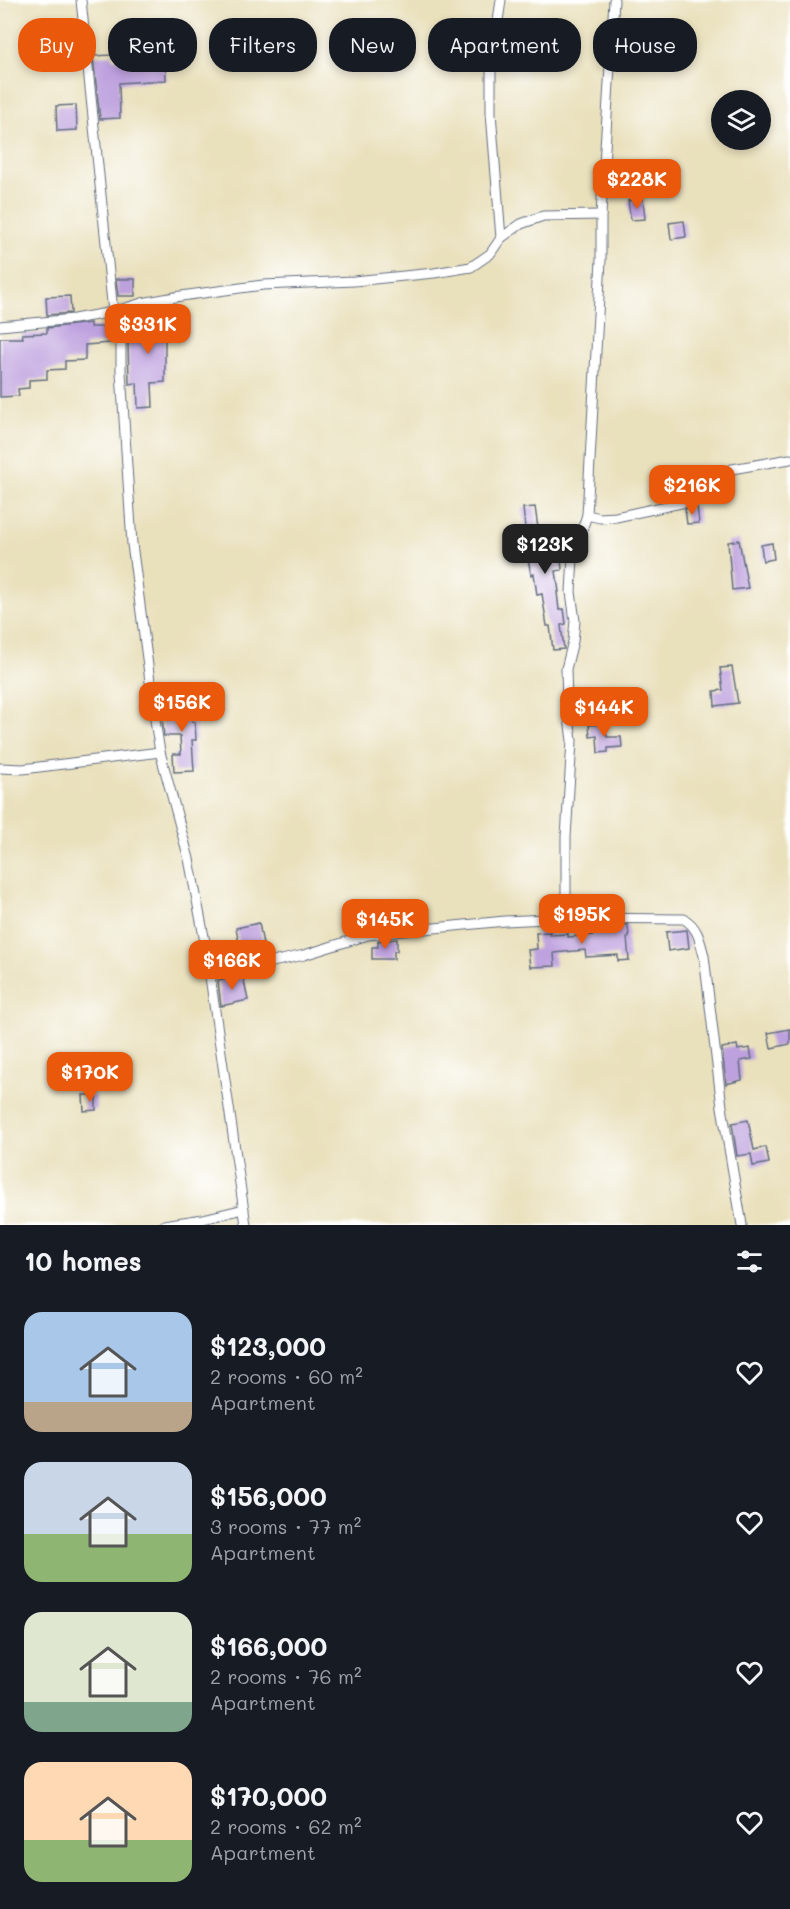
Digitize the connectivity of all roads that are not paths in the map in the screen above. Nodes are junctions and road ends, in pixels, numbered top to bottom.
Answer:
1 (81, 0) edge
2 (501, 0) edge
3 (614, 0) edge
4 (601, 216) junction
5 (501, 238) junction
6 (113, 312) junction
7 (0, 326) edge
8 (790, 459) edge
9 (587, 515) junction
10 (160, 752) junction
11 (0, 768) edge
12 (566, 918) junction
13 (210, 976) junction
14 (244, 1209) junction
15 (164, 1225) edge
16 (246, 1225) edge
17 (742, 1225) edge

1 - 6 street
2 - 5 street
3 - 4 street
4 - 5 street
4 - 9 street
5 - 6 street
6 - 7 street
6 - 10 street
8 - 9 street
9 - 12 street
10 - 11 street
10 - 13 street
12 - 13 street
12 - 17 street
13 - 14 street
14 - 15 street
14 - 16 street

